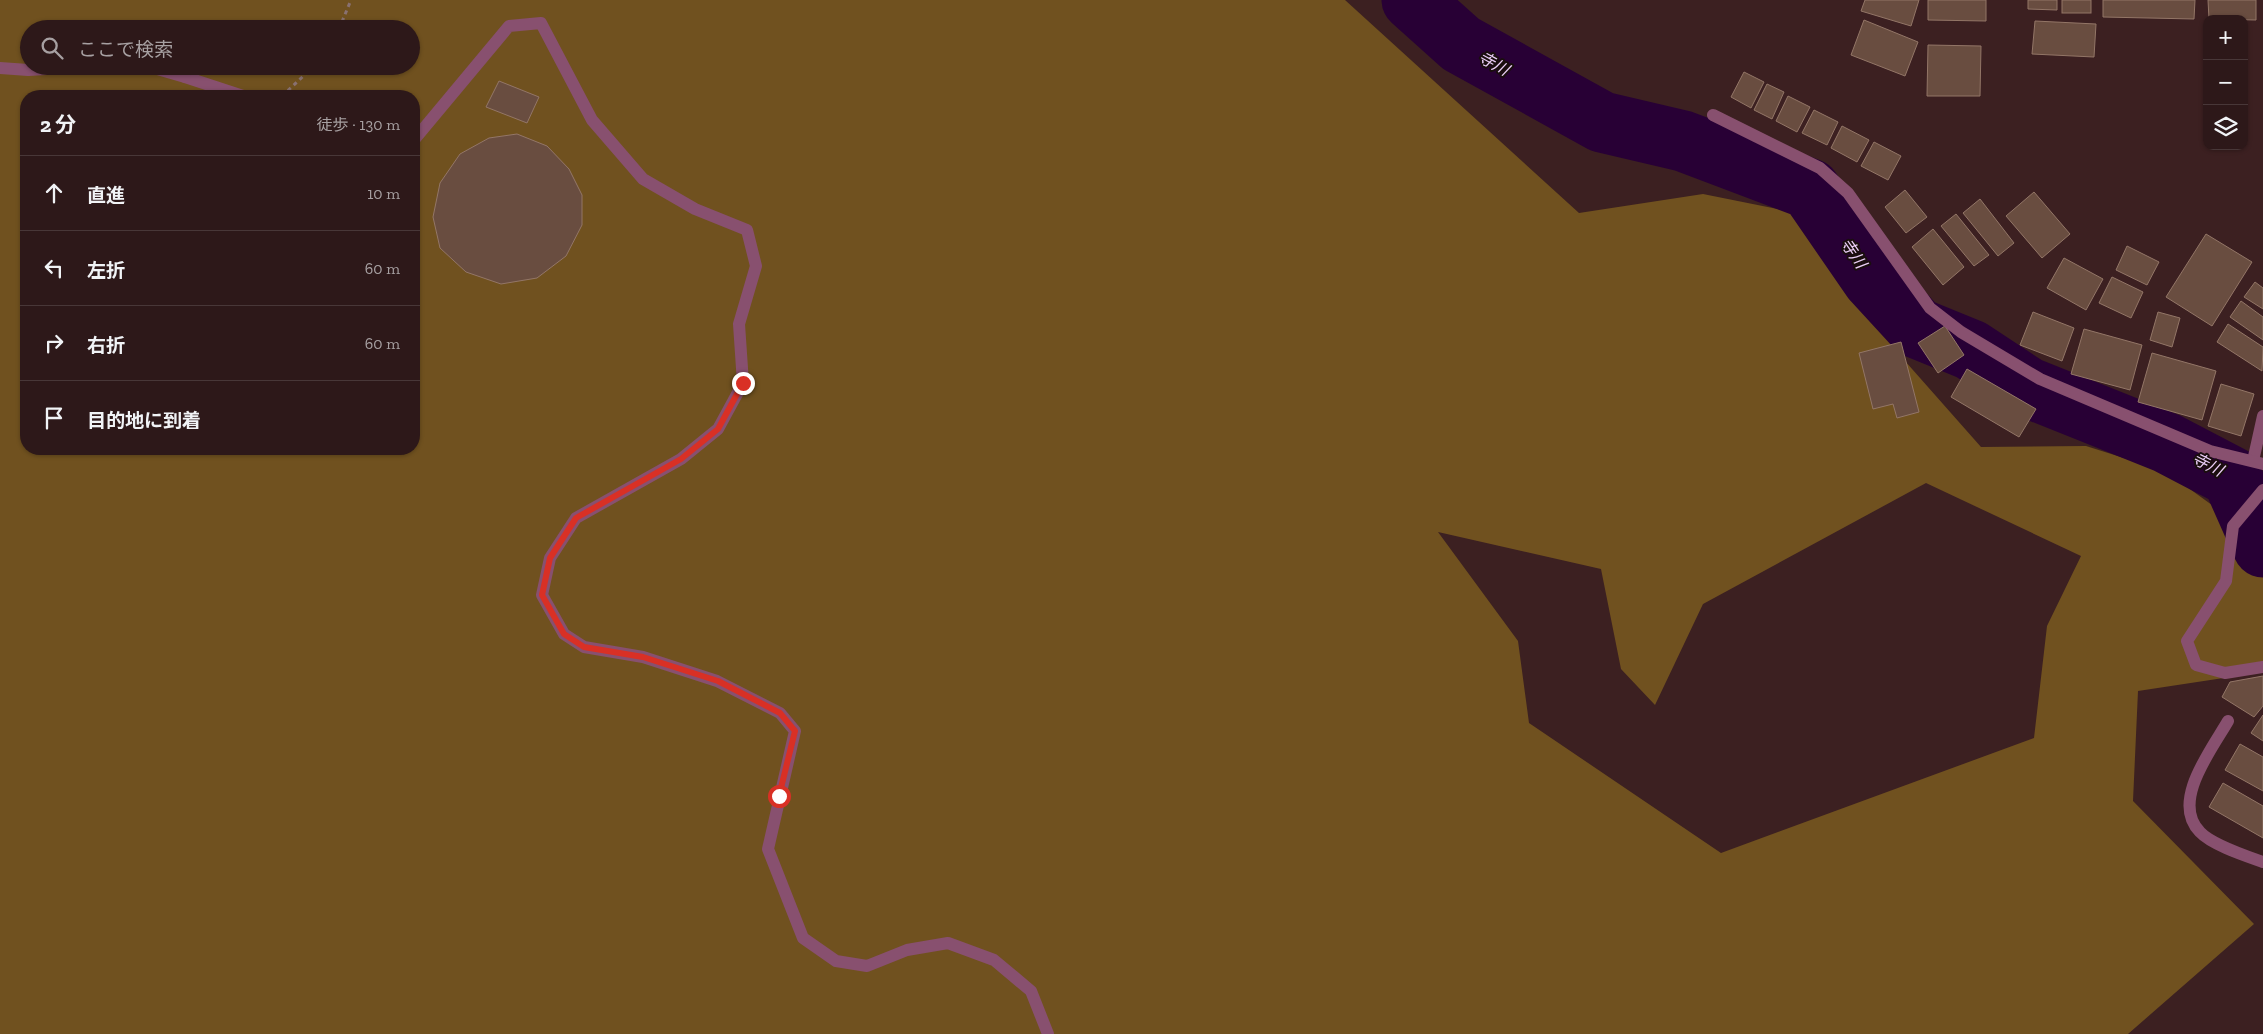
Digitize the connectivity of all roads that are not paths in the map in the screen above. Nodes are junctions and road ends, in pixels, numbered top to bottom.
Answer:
1 (0, 68) edge
2 (20, 69) edge
3 (178, 75) edge
4 (225, 90) edge
5 (1713, 115) dead end
6 (420, 133) edge
7 (2263, 416) edge
8 (2258, 463) edge
9 (2261, 492) edge
10 (2263, 667) edge
11 (2228, 720) dead end
12 (2263, 862) edge
13 (1048, 1034) edge

1 - 2 street
3 - 4 street
5 - 8 street
6 - 13 street
7 - 8 street
9 - 10 street
11 - 12 street

